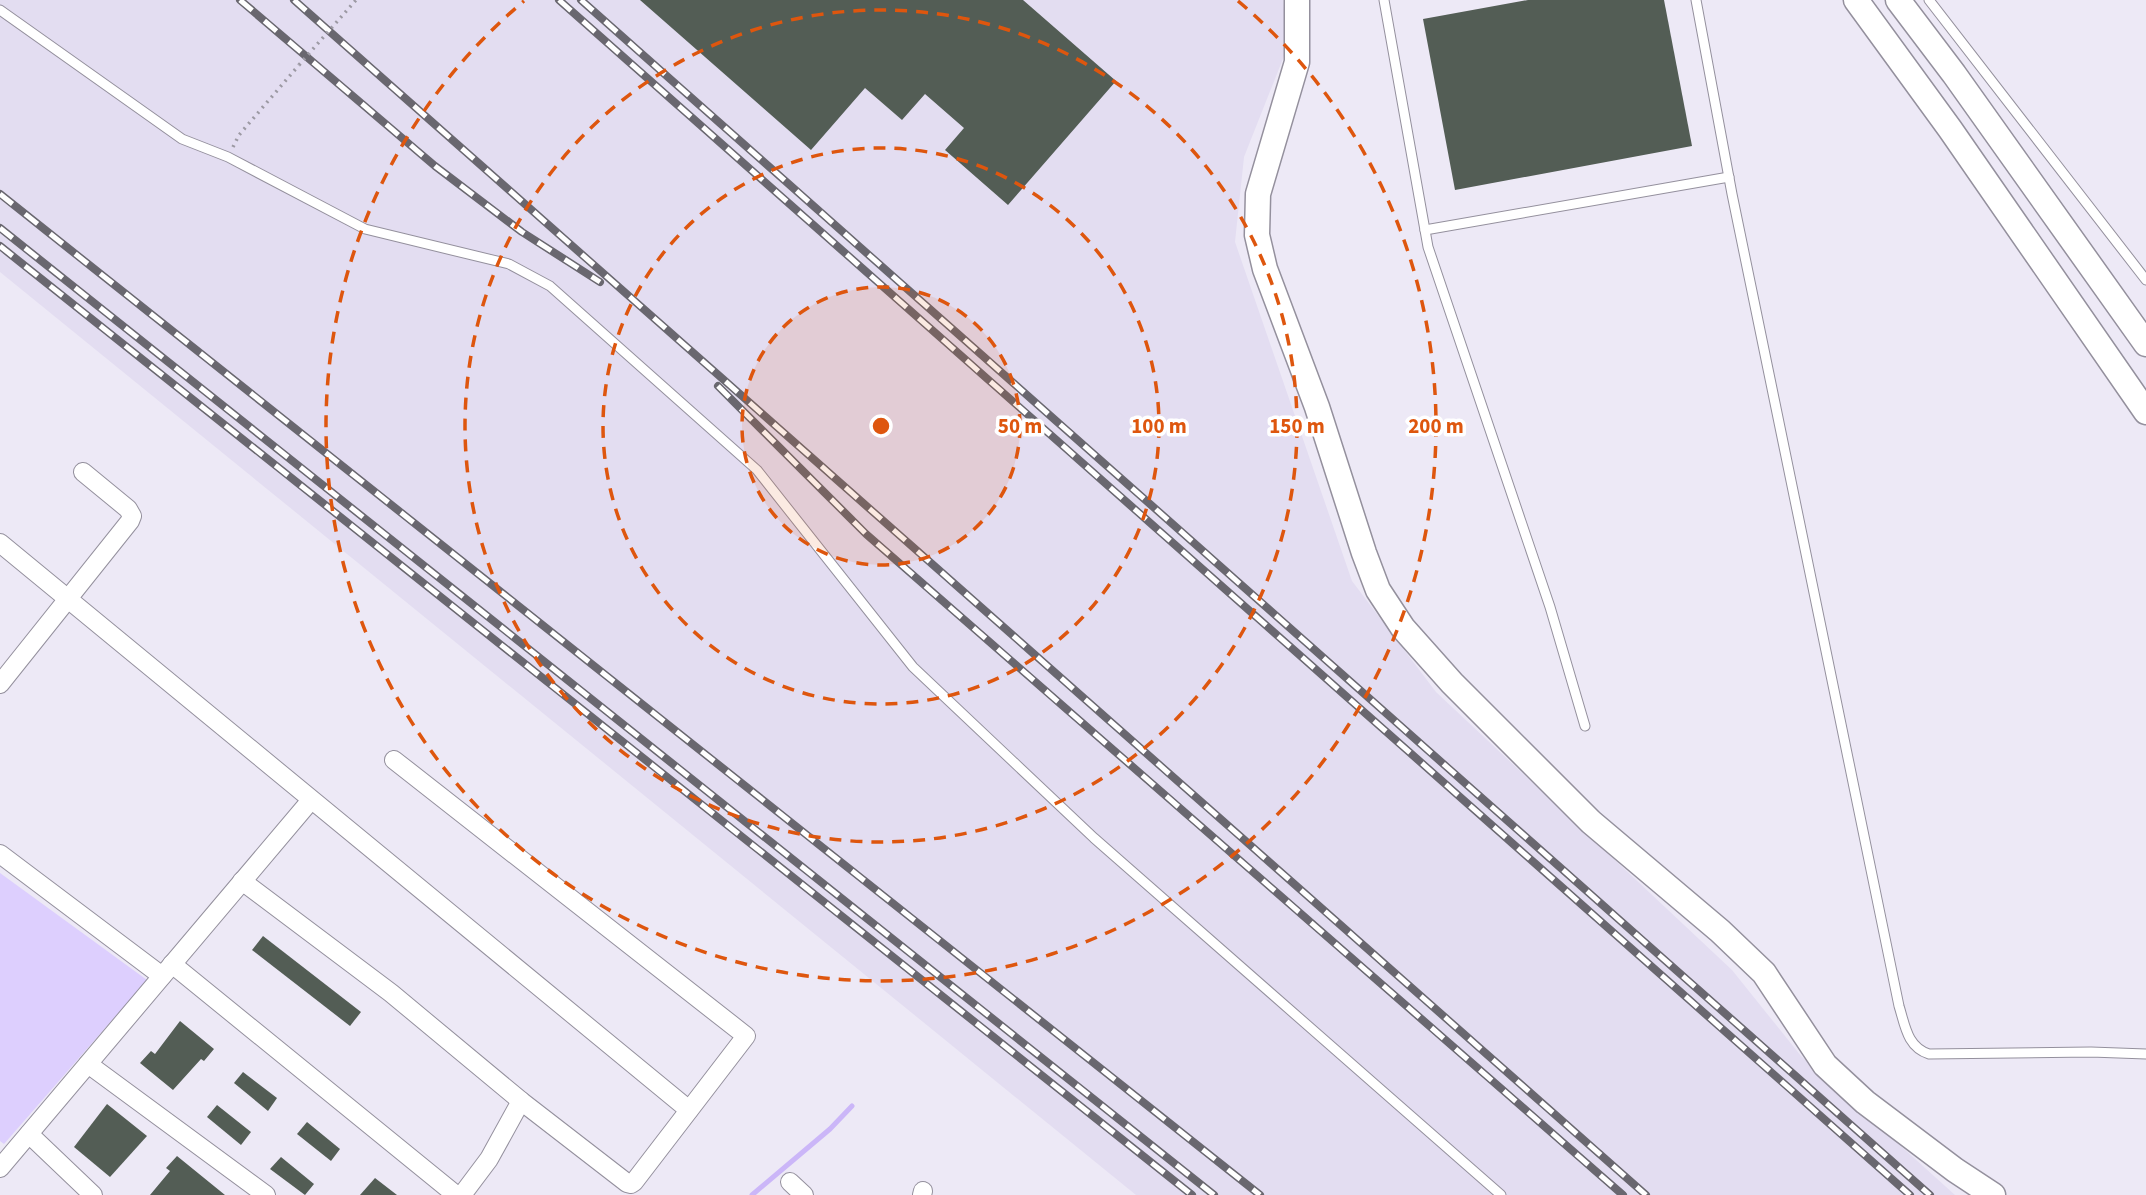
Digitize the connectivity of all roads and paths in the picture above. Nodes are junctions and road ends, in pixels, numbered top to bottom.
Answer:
1 (356, 0) edge
2 (1297, 0) edge
3 (1384, 0) edge
4 (1696, 0) edge
5 (1856, 0) edge
6 (1898, 0) edge
7 (1929, 0) edge
8 (0, 10) edge
9 (228, 157) junction
10 (1729, 177) junction
11 (1425, 230) junction
12 (2146, 280) edge
13 (2146, 344) edge
14 (2146, 412) edge
15 (83, 472) dead end
16 (0, 543) edge
17 (67, 598) junction
18 (0, 684) edge
19 (1585, 726) dead end
20 (394, 761) dead end
21 (311, 800) junction
22 (0, 855) edge
23 (242, 881) junction
24 (167, 970) junction
25 (2146, 1054) edge
26 (88, 1063) junction
27 (522, 1101) junction
28 (689, 1110) junction
29 (29, 1134) junction
30 (0, 1168) edge
31 (93, 1195) edge
32 (266, 1195) edge
33 (456, 1195) edge
34 (462, 1195) edge
35 (1501, 1195) edge
36 (1993, 1195) edge

1 - 9 path, bridge
2 - 36 street
3 - 11 lane
4 - 10 lane
5 - 14 street
6 - 13 street
7 - 12 lane
8 - 9 lane
9 - 35 lane
10 - 11 lane
10 - 25 lane
11 - 19 lane
15 - 17 street
16 - 17 street
17 - 18 street
17 - 21 street
20 - 28 street
21 - 23 street
21 - 28 street
22 - 24 street
23 - 24 street
23 - 27 street
24 - 26 street
24 - 33 street
26 - 29 street
26 - 32 street
27 - 28 street
27 - 34 street
29 - 30 street
29 - 31 street

